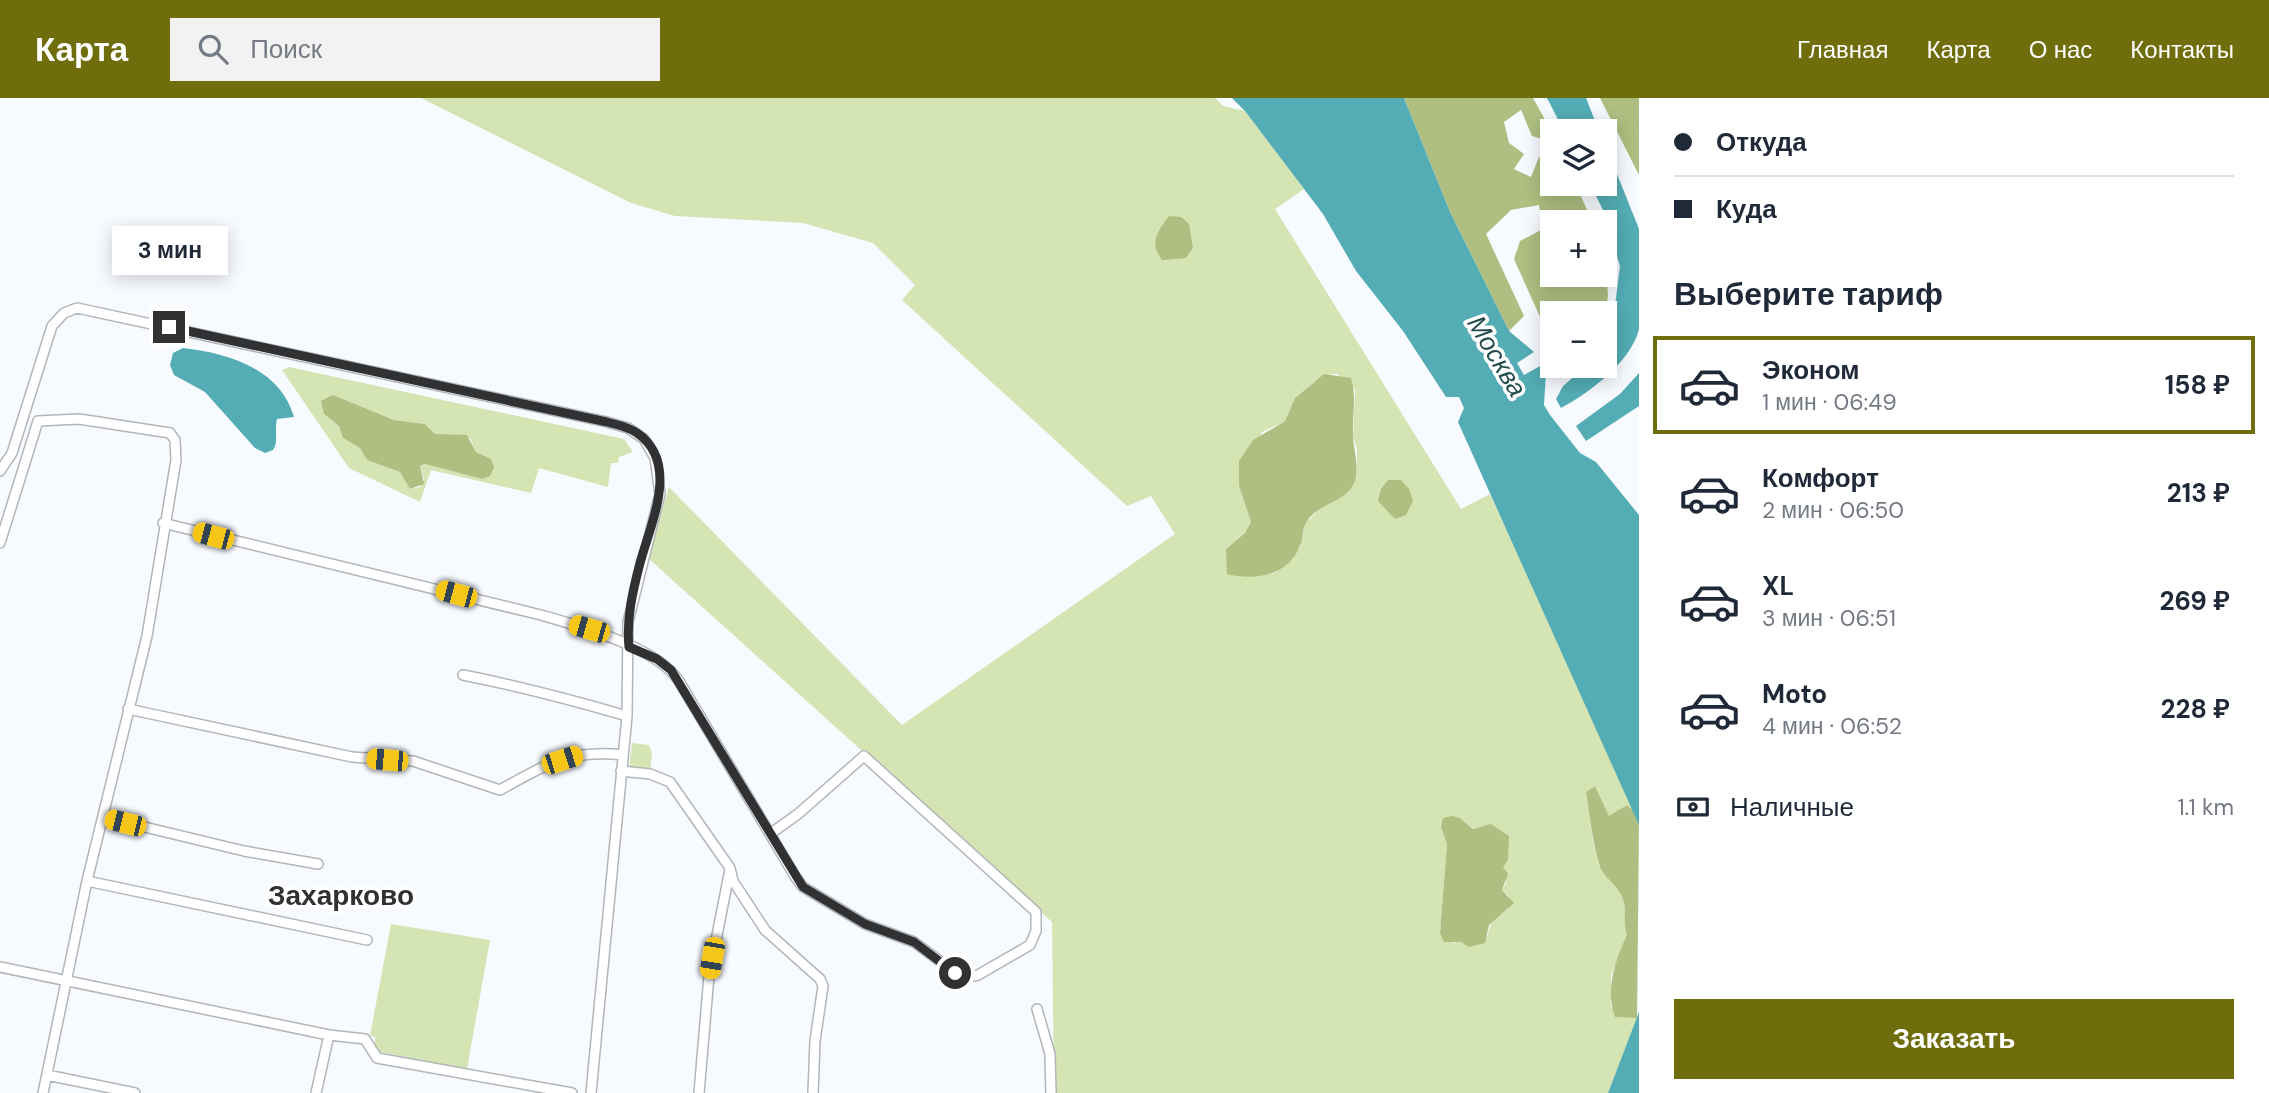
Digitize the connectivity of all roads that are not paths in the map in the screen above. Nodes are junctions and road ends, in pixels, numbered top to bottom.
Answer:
1 (0, 471) edge
2 (163, 523) junction
3 (0, 543) edge
4 (629, 647) junction
5 (463, 675) dead end
6 (128, 709) junction
7 (627, 716) junction
8 (623, 755) junction
9 (621, 771) junction
10 (103, 817) junction
11 (770, 834) junction
12 (318, 864) dead end
13 (730, 868) junction
14 (87, 881) junction
15 (367, 940) dead end
16 (0, 967) edge
17 (67, 982) junction
18 (1037, 1009) dead end
19 (329, 1035) junction
20 (47, 1075) junction
21 (43, 1093) edge
22 (135, 1093) edge
23 (316, 1093) edge
24 (572, 1093) edge
25 (591, 1093) edge
26 (699, 1093) edge
27 (813, 1093) edge
28 (1051, 1093) edge

1 - 4 street
2 - 3 street
2 - 4 street
2 - 6 street
4 - 7 street
4 - 11 street
5 - 7 street
6 - 8 street
6 - 10 street
7 - 8 street
8 - 9 street
9 - 13 street
9 - 25 street
10 - 12 street
10 - 14 street
11 - 11 street
13 - 26 street
13 - 27 street
14 - 15 street
14 - 17 street
16 - 17 street
17 - 19 street
17 - 20 street
18 - 28 street
19 - 23 street
19 - 24 street
20 - 21 street
20 - 22 street

